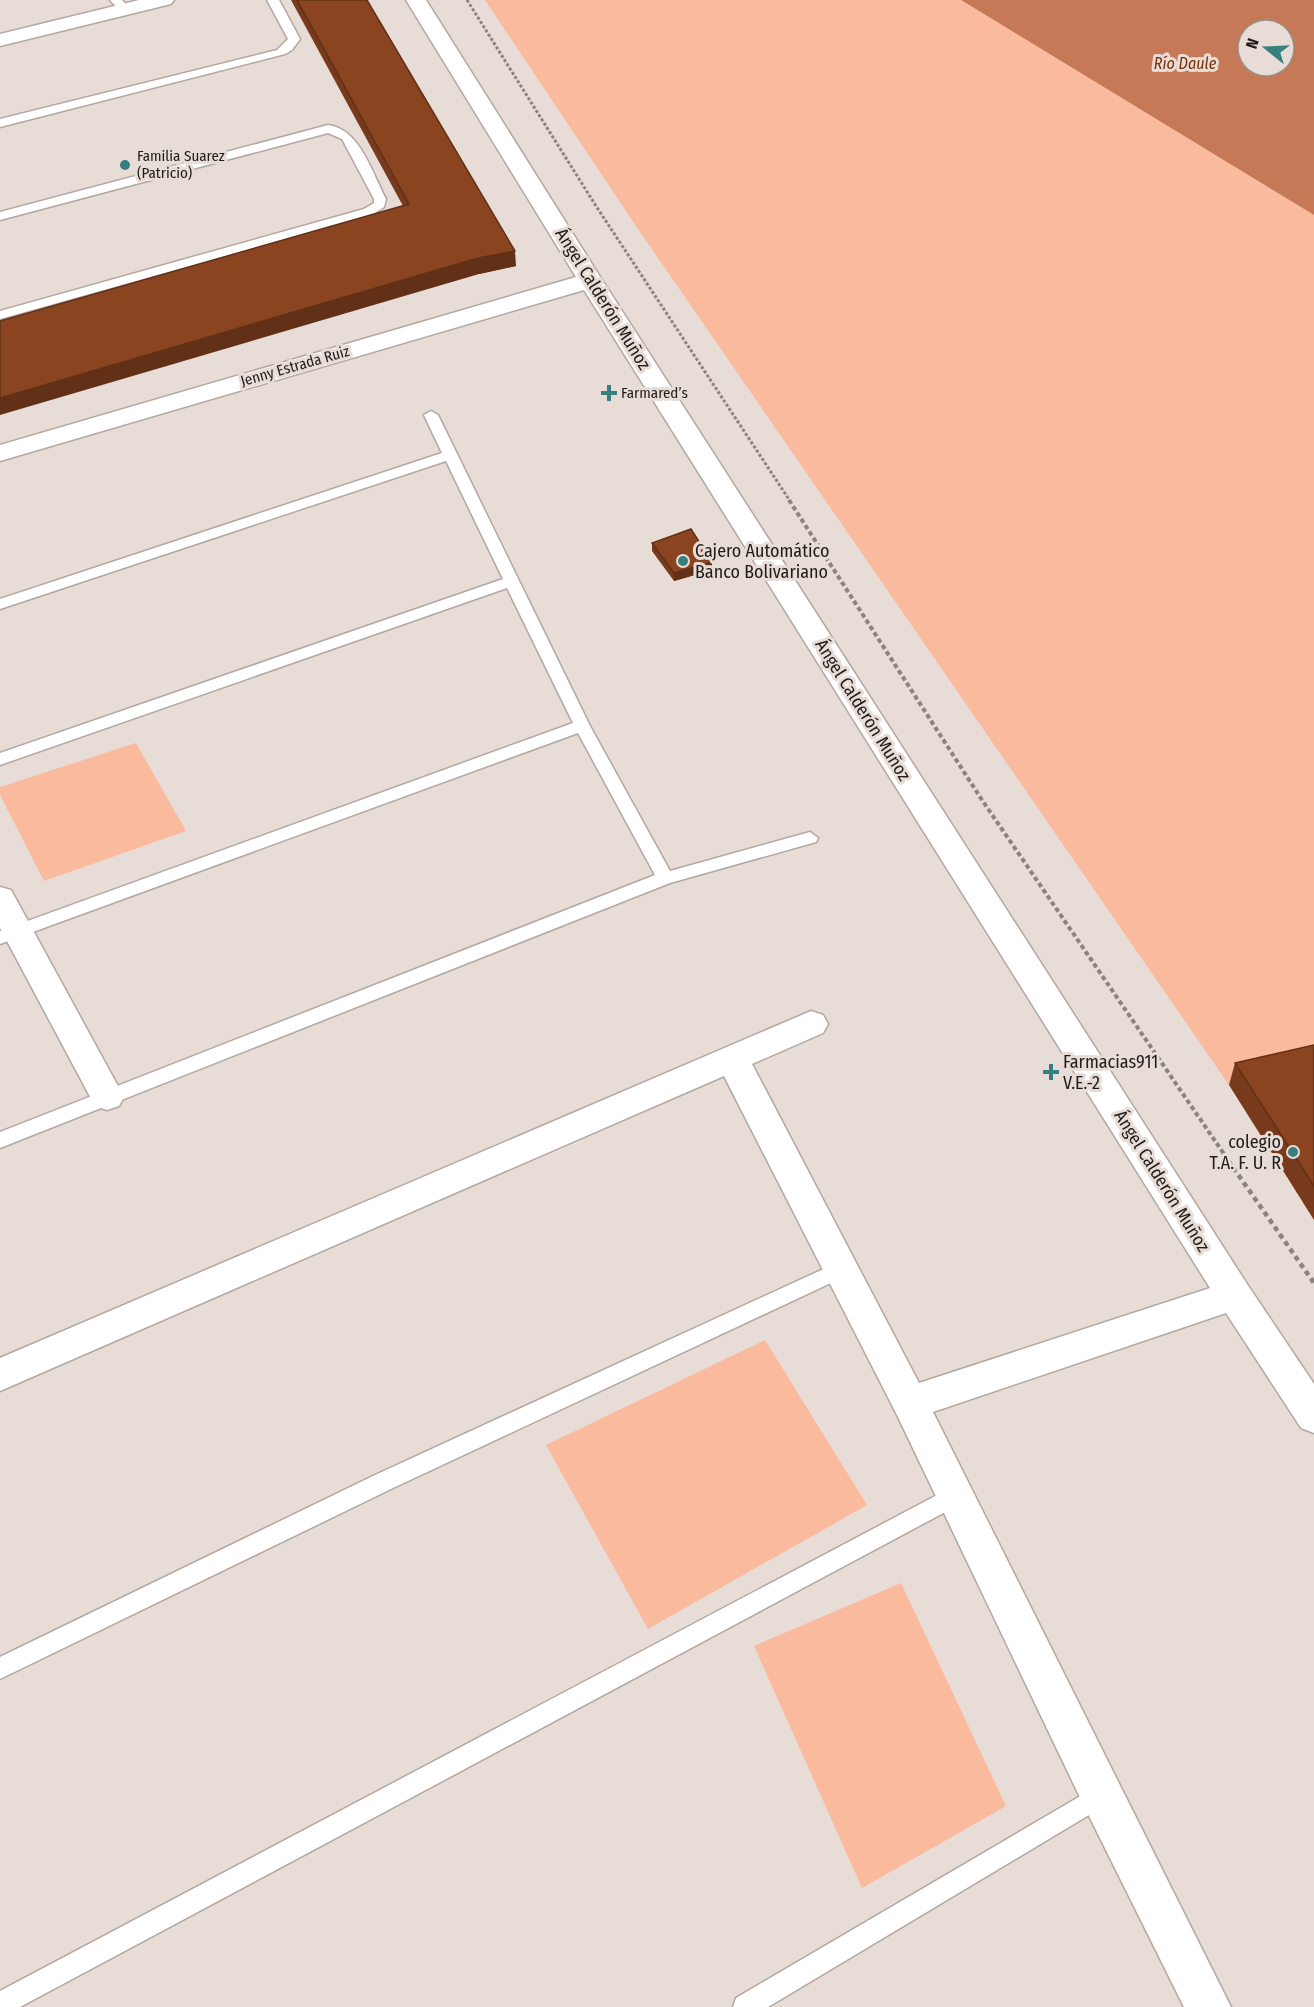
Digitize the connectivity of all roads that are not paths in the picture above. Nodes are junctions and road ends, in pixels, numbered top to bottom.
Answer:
1 (164, 0) edge
2 (273, 0) edge
3 (416, 0) edge
4 (121, 5) edge
5 (0, 40) edge
6 (0, 123) edge
7 (0, 216) edge
8 (591, 280) junction
9 (0, 315) edge
10 (431, 415) dead end
11 (0, 453) edge
12 (450, 455) junction
13 (512, 581) junction
14 (0, 603) edge
15 (582, 726) junction
16 (0, 759) edge
17 (810, 838) dead end
18 (665, 878) junction
19 (0, 898) edge
20 (9, 934) edge
21 (811, 1024) dead end
22 (732, 1059) junction
23 (107, 1097) junction
24 (0, 1140) edge
25 (841, 1269) junction
26 (1234, 1295) junction
27 (0, 1375) edge
28 (910, 1403) junction
29 (1314, 1416) edge
30 (956, 1495) junction
31 (0, 1668) edge
32 (1101, 1795) junction
33 (0, 2004) edge
34 (745, 2007) edge
35 (1208, 2007) edge

1 - 4 street
2 - 6 lane
3 - 8 street, Ángel Calderón Muñoz
4 - 5 street
7 - 9 lane
8 - 11 street, Jenny Estrada Ruiz
8 - 26 street, Ángel Calderón Muñoz
10 - 12 lane
12 - 13 lane
12 - 14 lane
13 - 15 lane
13 - 16 lane
15 - 18 lane
15 - 20 lane
17 - 18 lane
18 - 23 lane
19 - 20 street
20 - 23 street
21 - 22 street
22 - 25 street
22 - 27 street
23 - 24 lane
25 - 28 street
25 - 31 lane
26 - 28 street
26 - 29 street, Ángel Calderón Muñoz
28 - 30 street
30 - 32 street
30 - 33 lane
32 - 34 lane
32 - 35 street

